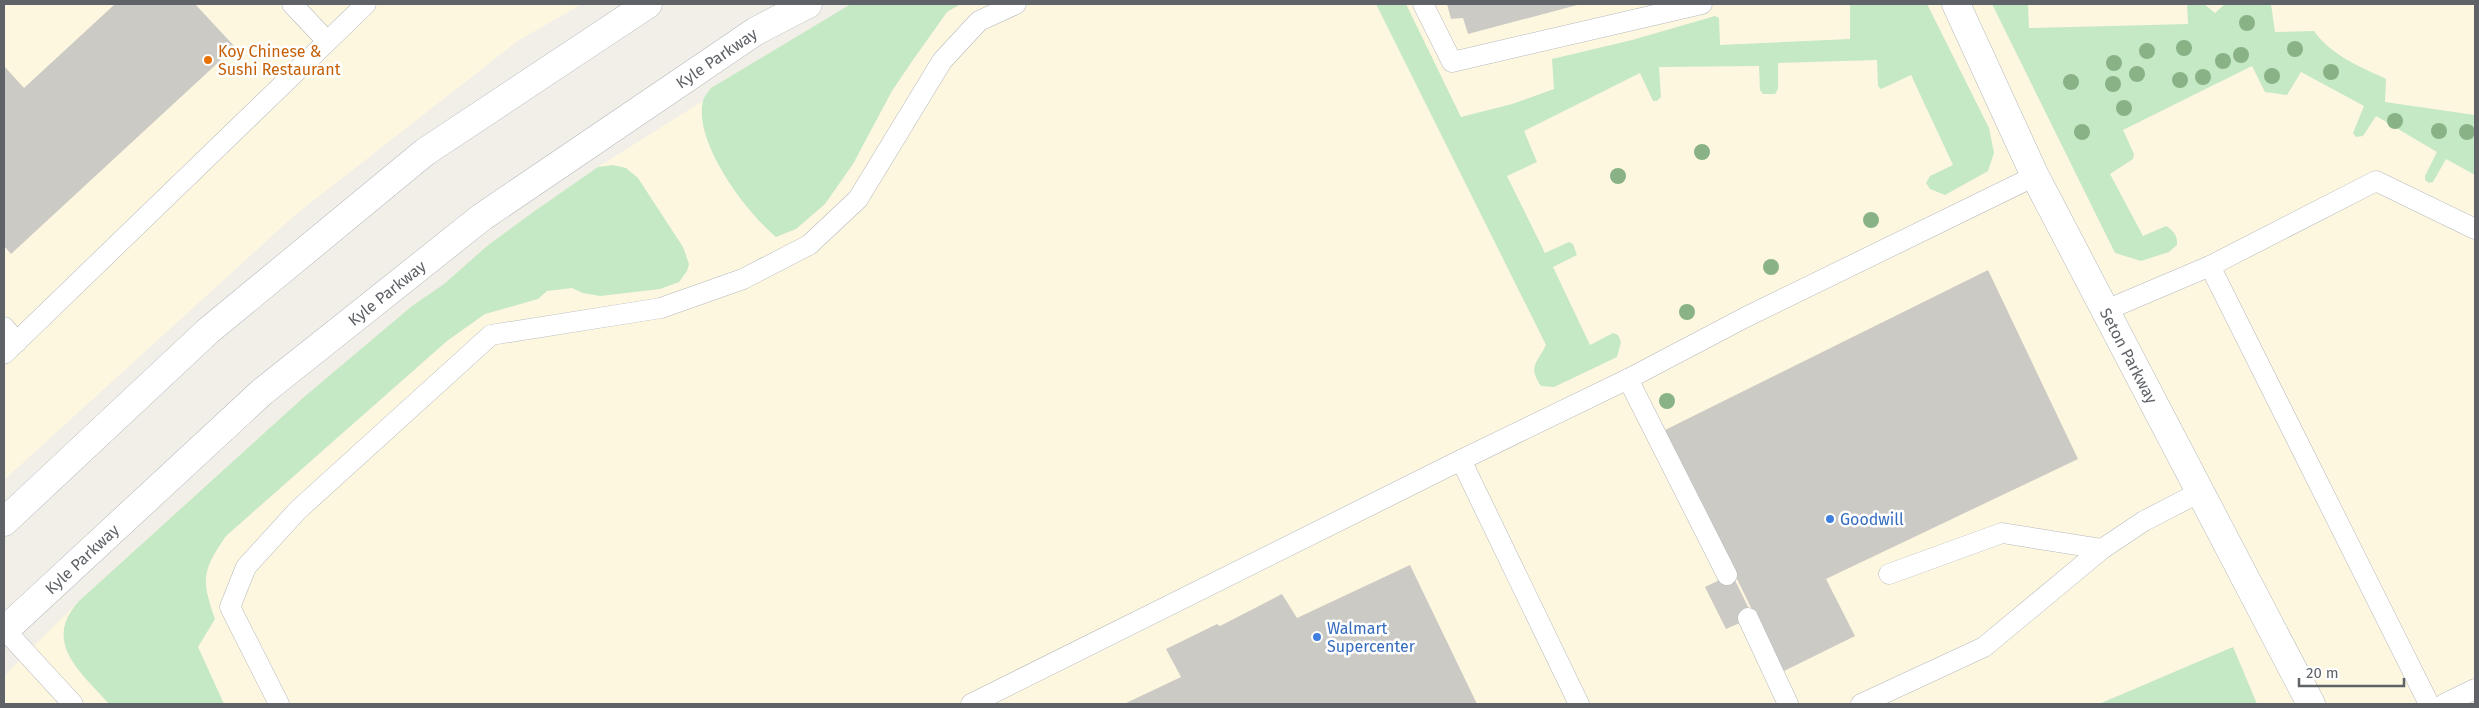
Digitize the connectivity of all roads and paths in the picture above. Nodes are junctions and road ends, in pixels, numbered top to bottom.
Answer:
1 (292, 4) edge
2 (366, 4) edge
3 (648, 4) edge
4 (808, 4) edge
5 (1016, 4) edge
6 (1423, 4) edge
7 (1702, 4) edge
8 (1956, 4) edge
9 (327, 41) junction
10 (2035, 176) junction
11 (2475, 229) edge
12 (2210, 266) junction
13 (2104, 311) junction
14 (8, 341) edge
15 (1628, 379) junction
16 (1461, 460) junction
17 (2200, 492) junction
18 (4, 522) edge
19 (2102, 549) junction
20 (1890, 574) dead end
21 (1727, 575) dead end
22 (1748, 618) dead end
23 (4, 631) edge
24 (2475, 689) edge
25 (73, 704) edge
26 (278, 704) edge
27 (971, 704) edge
28 (1579, 704) edge
29 (1788, 704) edge
30 (1861, 704) edge
31 (2311, 704) edge
32 (2429, 704) edge
33 (2444, 704) edge

1 - 9 lane
2 - 9 lane
3 - 18 street
4 - 23 street, Kyle Parkway
5 - 26 lane
6 - 7 lane
8 - 10 street, Seton Parkway
9 - 14 lane
10 - 13 street, Seton Parkway
10 - 15 lane
11 - 12 lane
12 - 13 lane
12 - 32 lane
13 - 17 street, Seton Parkway
15 - 16 lane
15 - 21 lane
16 - 27 lane
16 - 28 lane
17 - 19 lane
17 - 31 street, Seton Parkway
19 - 20 lane
19 - 30 lane
22 - 29 lane
23 - 25 lane
24 - 33 lane

